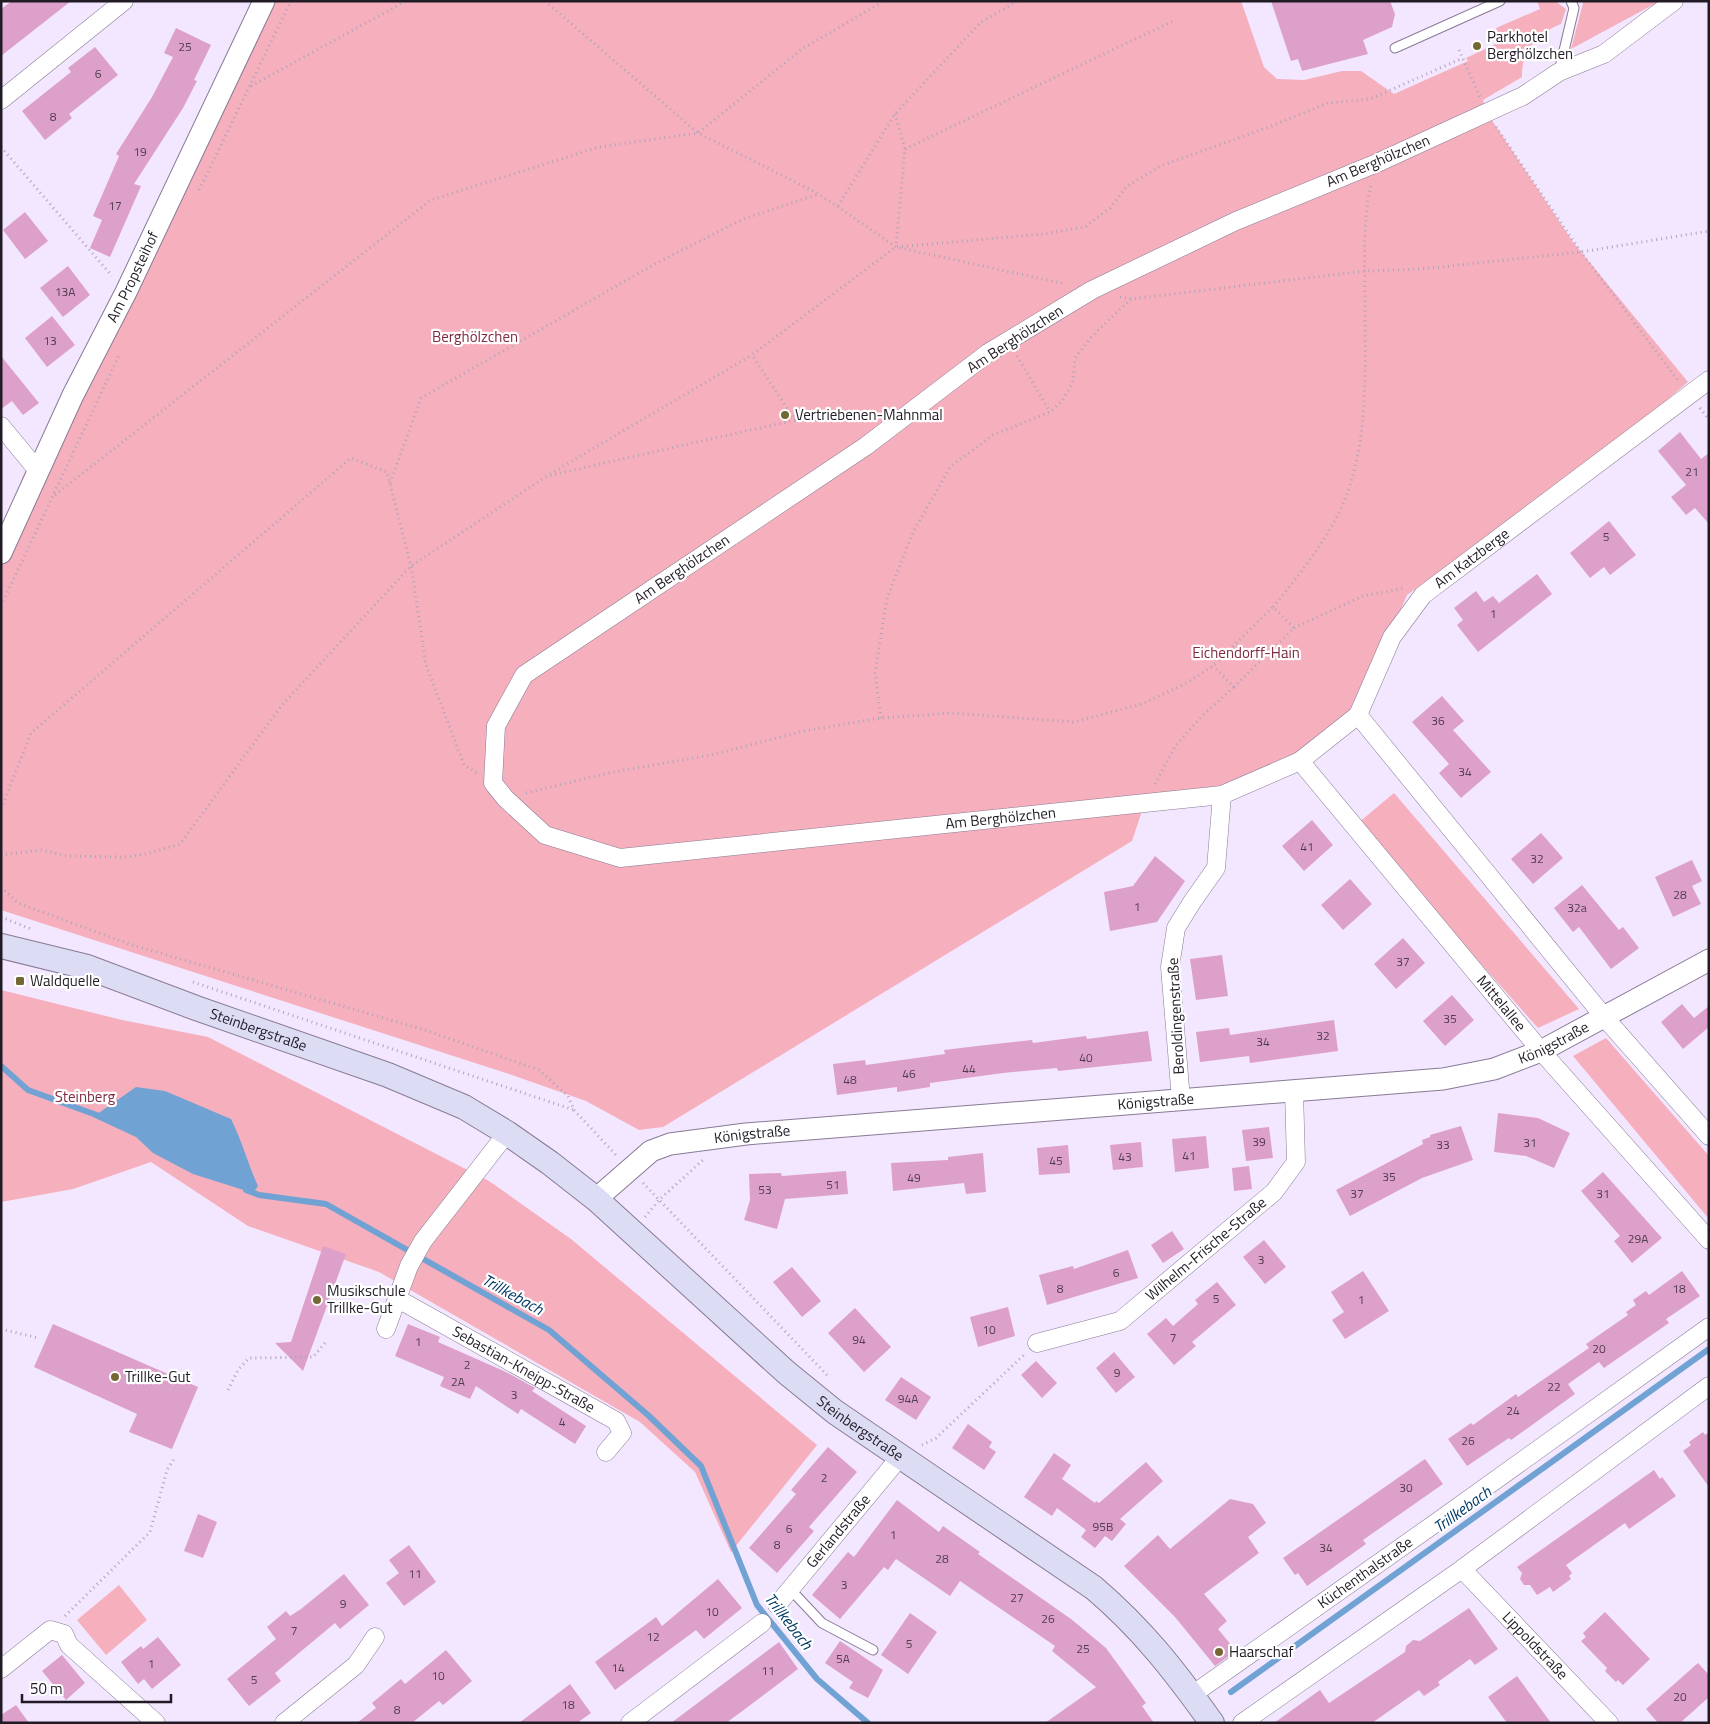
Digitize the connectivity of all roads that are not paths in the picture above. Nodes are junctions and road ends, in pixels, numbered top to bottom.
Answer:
1 (124, 1) edge
2 (264, 1) edge
3 (1500, 1) edge
4 (1571, 1) edge
5 (1674, 1) edge
6 (1395, 48) dead end
7 (1559, 72) junction
8 (1, 100) edge
9 (1709, 380) edge
10 (1, 426) edge
11 (39, 472) junction
12 (1, 553) edge
13 (1358, 715) junction
14 (1300, 761) junction
15 (1222, 795) junction
16 (4, 945) edge
17 (1709, 960) edge
18 (1605, 1018) junction
19 (1541, 1051) junction
20 (1294, 1091) junction
21 (1180, 1100) junction
22 (507, 1133) junction
23 (1709, 1136) edge
24 (596, 1199) junction
25 (1709, 1240) edge
26 (398, 1299) junction
27 (1709, 1327) edge
28 (386, 1329) dead end
29 (1037, 1343) road end
30 (1709, 1386) edge
31 (606, 1452) dead end
32 (900, 1457) junction
33 (1462, 1569) junction
34 (791, 1590) junction
35 (777, 1605) dead end
36 (762, 1623) dead end
37 (375, 1636) dead end
38 (872, 1650) dead end
39 (1, 1669) edge
40 (1192, 1695) junction
41 (156, 1723) edge
42 (284, 1723) edge
43 (630, 1723) edge
44 (1212, 1723) edge
45 (1242, 1723) edge
46 (1609, 1723) edge

1 - 8 street
2 - 11 street, Am Propsteihof
3 - 6 lane
4 - 7 lane
5 - 7 street, Am Berghölzchen
7 - 15 street, Am Berghölzchen
9 - 13 street, Am Katzberge
10 - 11 street
11 - 12 street, Am Propsteihof
13 - 14 street, Am Katzberge
13 - 18 street
14 - 15 street, Am Berghölzchen
14 - 19 street, Mittelallee
15 - 21 street, Beroldingenstraße
16 - 22 main road, Steinbergstraße
17 - 18 street, Königstraße
18 - 19 street, Königstraße
18 - 23 street
19 - 20 street, Königstraße
19 - 25 street, Mittelallee
20 - 21 street, Königstraße
20 - 29 street, Wilhelm-Frische-Straße
21 - 24 street, Königstraße
22 - 24 main road, Steinbergstraße
22 - 26 street
24 - 32 main road, Steinbergstraße
26 - 28 street
26 - 31 street, Sebastian-Kneipp-Straße
27 - 40 street, Küchenthalstraße
30 - 33 street
32 - 34 street, Gerlandstraße
32 - 40 main road, Steinbergstraße
33 - 45 street
33 - 46 street, Lippoldstraße
34 - 35 street, Gerlandstraße
34 - 38 lane
36 - 43 street
37 - 42 street
39 - 41 street
40 - 44 main road, Steinbergstraße

